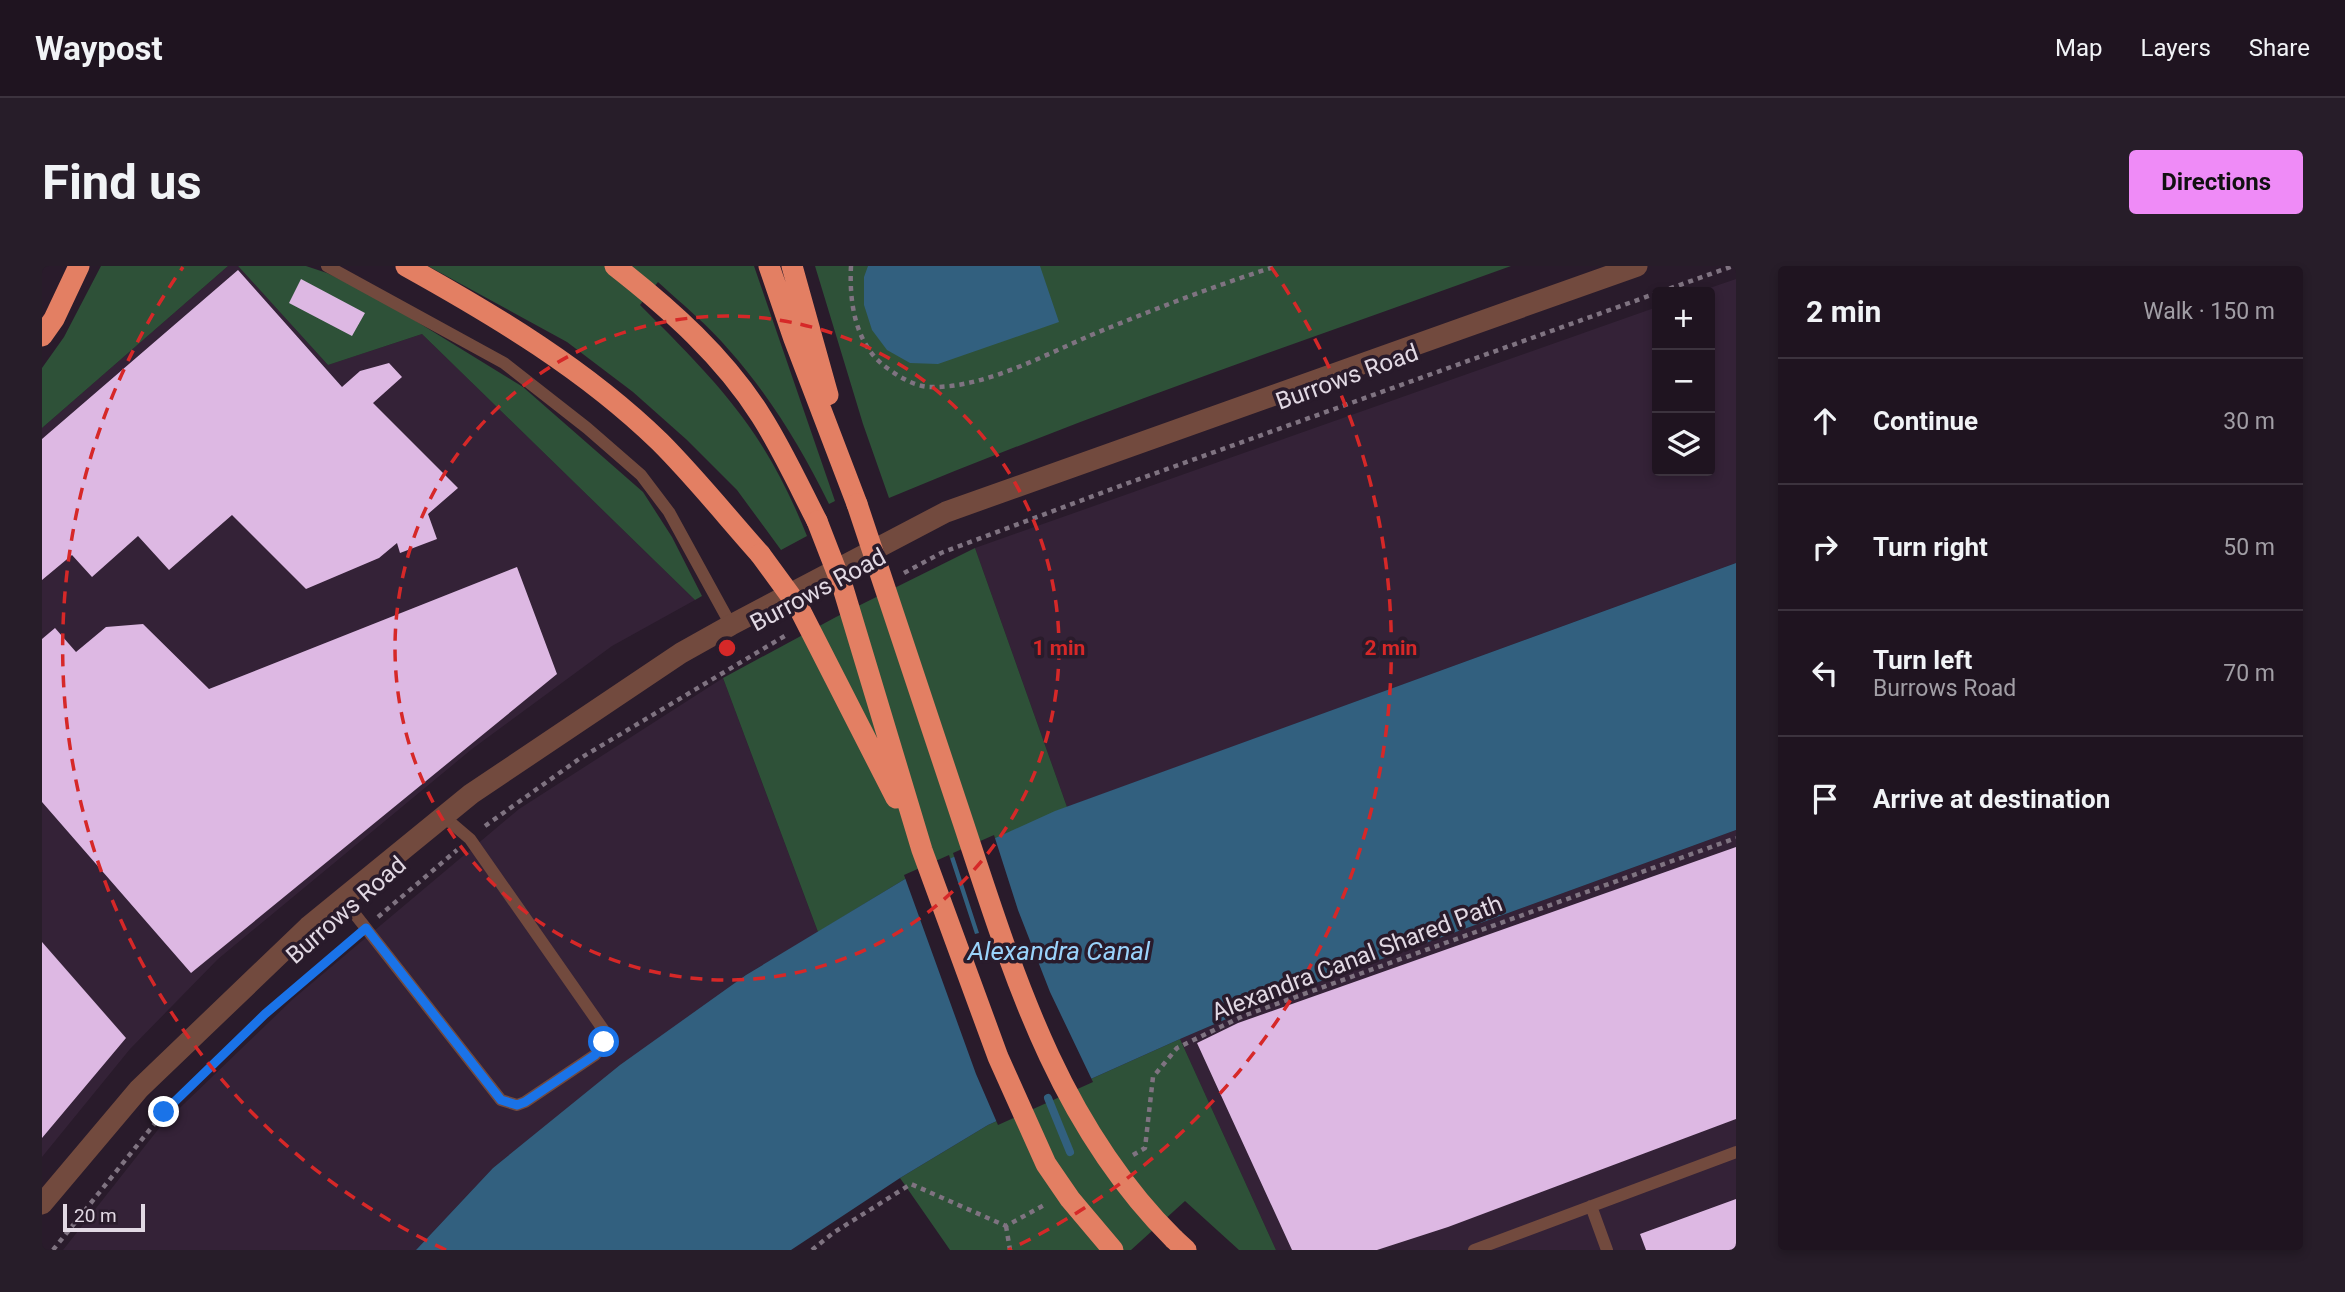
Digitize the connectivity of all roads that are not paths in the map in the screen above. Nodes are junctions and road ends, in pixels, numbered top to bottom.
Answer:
1 (79, 266) edge
2 (327, 266) edge
3 (406, 266) edge
4 (615, 266) edge
5 (769, 266) edge
6 (792, 266) edge
7 (1637, 266) edge
8 (42, 336) edge
9 (858, 504) junction
10 (731, 625) junction
11 (443, 817) junction
12 (922, 850) junction
13 (342, 899) junction
14 (1736, 1152) edge
15 (42, 1204) edge
16 (1591, 1206) junction
17 (1180, 1245) edge
18 (1113, 1250) edge
19 (1474, 1250) edge
20 (1607, 1250) edge

1 - 8 highway
2 - 10 lane
3 - 12 highway, bridge
4 - 12 highway, bridge
5 - 9 highway
6 - 9 highway
7 - 10 street, Burrows Road
9 - 17 highway, bridge
10 - 11 street, Burrows Road
11 - 13 street, Burrows Road
11 - 13 lane
12 - 18 highway, bridge
13 - 15 street, Burrows Road
14 - 16 lane
16 - 19 lane
16 - 20 lane

